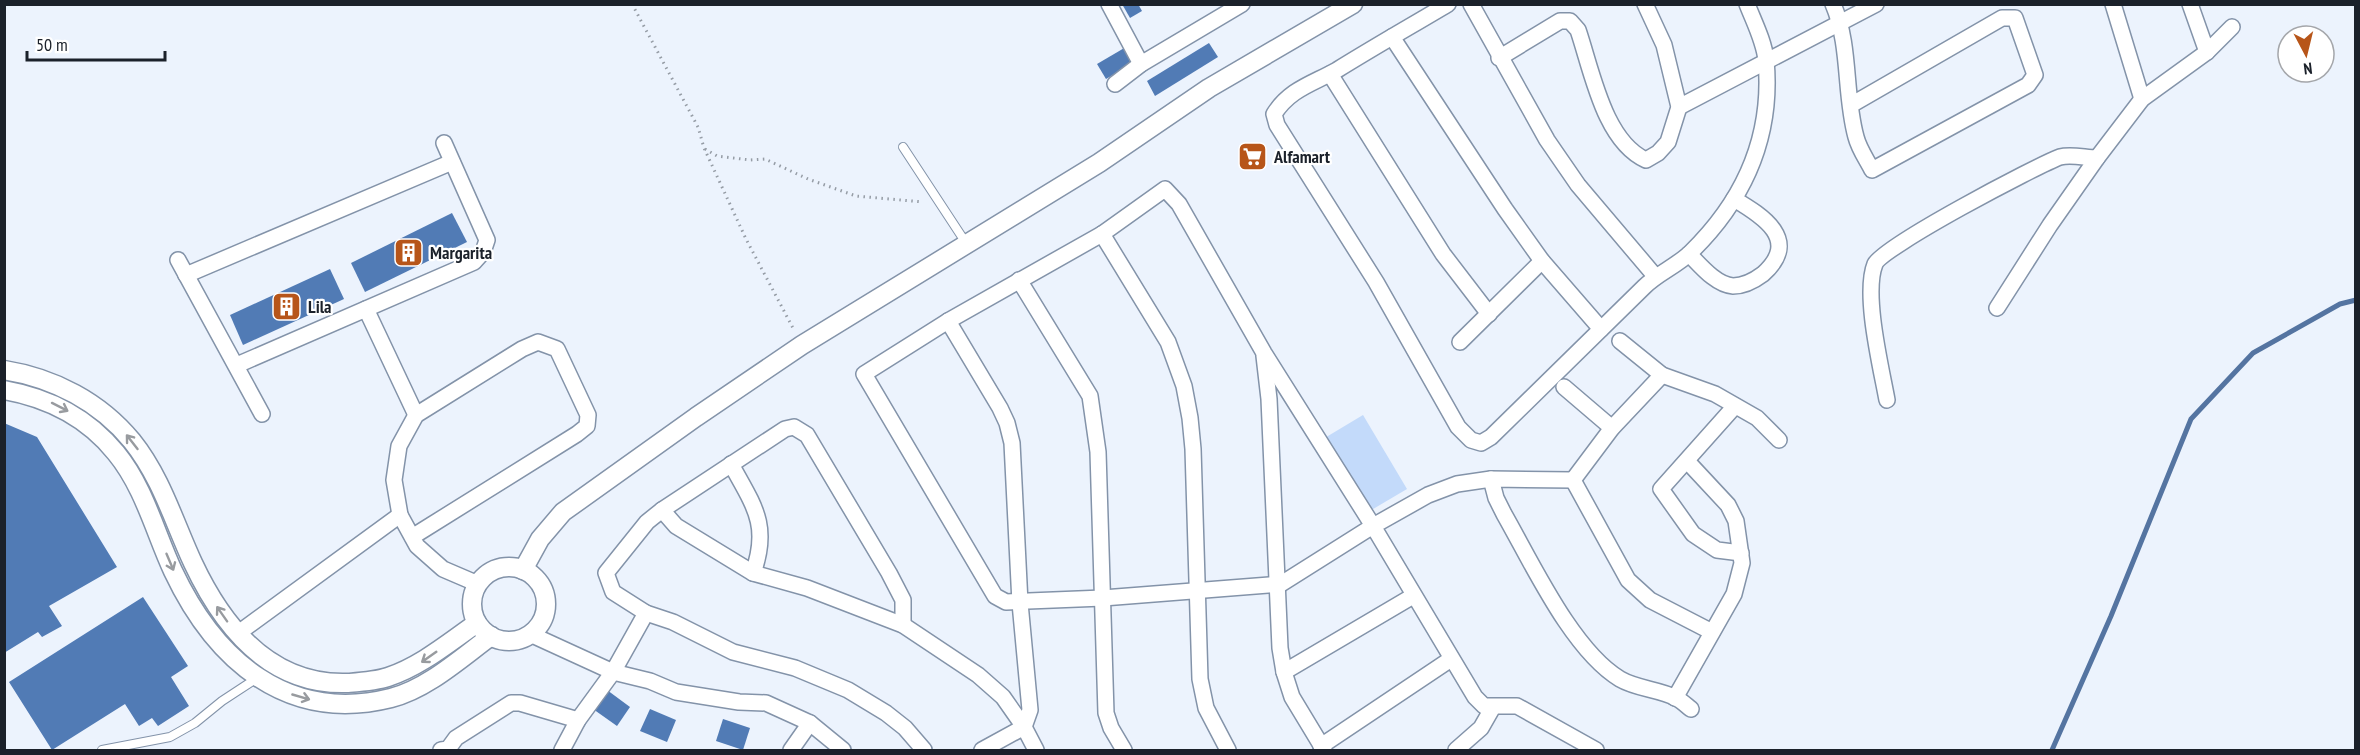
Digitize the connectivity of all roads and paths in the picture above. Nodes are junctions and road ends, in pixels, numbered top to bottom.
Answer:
1 (632, 4) edge
2 (1109, 4) edge
3 (1242, 4) edge
4 (1353, 4) edge
5 (1449, 4) edge
6 (1471, 4) edge
7 (1645, 4) edge
8 (1747, 4) edge
9 (1833, 4) edge
10 (1876, 4) edge
11 (2113, 4) edge
12 (2190, 4) edge
13 (1840, 22) junction
14 (2232, 27) dead end
15 (1392, 37) junction
16 (2207, 52) junction
17 (1499, 58) junction
18 (1766, 60) junction
19 (1142, 64) junction
20 (1330, 74) junction
21 (1115, 84) dead end
22 (2142, 99) junction
23 (1851, 105) junction
24 (1679, 107) junction
25 (444, 143) dead end
26 (903, 147) dead end
27 (704, 148) junction
28 (2097, 158) junction
29 (452, 162) junction
30 (1734, 199) junction
31 (940, 204) junction
32 (1102, 234) junction
33 (966, 243) junction
34 (1689, 254) junction
35 (178, 260) dead end
36 (1542, 261) junction
37 (186, 275) junction
38 (1655, 276) junction
39 (1019, 280) junction
40 (1997, 308) dead end
41 (366, 309) junction
42 (1489, 314) junction
43 (948, 321) junction
44 (1601, 329) junction
45 (1620, 341) dead end
46 (1460, 342) dead end
47 (802, 345) junction
48 (1264, 353) junction
49 (237, 365) junction
50 (4, 370) edge
51 (1662, 375) junction
52 (1563, 387) dead end
53 (4, 390) edge
54 (1887, 400) dead end
55 (1736, 406) junction
56 (262, 414) dead end
57 (416, 415) junction
58 (1612, 428) junction
59 (1779, 441) dead end
60 (1687, 461) junction
61 (731, 464) junction
62 (1491, 479) junction
63 (1573, 480) junction
64 (662, 510) junction
65 (400, 515) junction
66 (1373, 526) junction
67 (412, 537) junction
68 (1741, 553) junction
69 (523, 570) junction
70 (753, 573) junction
71 (478, 584) junction
72 (1276, 585) junction
73 (1196, 590) junction
74 (1413, 596) junction
75 (1103, 597) junction
76 (1020, 603) junction
77 (646, 613) junction
78 (477, 623) junction
79 (903, 625) junction
80 (1712, 632) junction
81 (237, 634) junction
82 (530, 634) junction
83 (491, 636) junction
84 (1451, 659) junction
85 (613, 672) junction
86 (1284, 672) junction
87 (258, 678) junction
88 (1675, 698) junction
89 (1493, 707) junction
90 (1691, 709) dead end
91 (578, 720) junction
92 (810, 723) junction
93 (1024, 727) junction
94 (1322, 748) edge
95 (1588, 748) edge
96 (102, 750) edge
97 (446, 750) edge
98 (562, 750) edge
99 (791, 750) edge
100 (843, 750) edge
101 (924, 750) edge
102 (982, 750) edge
103 (1036, 750) edge
104 (1124, 750) edge
105 (1228, 750) edge
106 (1456, 750) edge

1 - 27 path
2 - 19 street
3 - 19 street
4 - 33 street
5 - 15 street
6 - 17 street
7 - 24 street
8 - 18 street
9 - 13 street
10 - 13 street
11 - 22 street
12 - 16 street
13 - 18 street
13 - 23 street
14 - 16 street
15 - 20 street
15 - 36 street
16 - 22 street
17 - 24 street
17 - 38 street
18 - 24 street
18 - 30 street
19 - 21 street
20 - 42 street
20 - 44 street
22 - 28 street
23 - 23 street
25 - 29 street
26 - 31 lane
27 - 31 path
27 - 47 path
28 - 40 street
28 - 54 street
29 - 37 street
29 - 41 street
30 - 34 street
30 - 34 street
31 - 33 lane
32 - 39 street
32 - 48 street
32 - 73 street
33 - 47 street
34 - 38 street
35 - 37 street
36 - 42 street
36 - 44 street
37 - 49 street
38 - 44 street
39 - 43 street
39 - 75 street
41 - 49 street
41 - 57 street
42 - 46 street
43 - 76 street
43 - 76 street
45 - 51 street
47 - 69 street
48 - 66 street
48 - 72 street
49 - 56 street
81 -> 50 street
51 - 55 street
51 - 58 street
52 - 58 street
53 -> 87 street
55 - 59 street
55 - 60 street
57 - 65 street
57 - 67 street
58 - 63 street
60 - 68 street
60 - 68 street
61 - 64 street
61 - 70 street
61 - 79 street
62 - 63 street
62 - 66 street
62 - 88 street
63 - 80 street
64 - 70 street
64 - 77 street
65 - 67 street
65 - 81 street
66 - 72 street
66 - 74 street
67 - 71 street
68 - 80 street
69 - 71 street
69 - 82 street
70 - 79 street
71 - 78 street
72 - 73 street
72 - 86 street
73 - 75 street
73 - 105 street
74 - 84 street
74 - 86 street
75 - 76 street
75 - 104 street
76 - 93 street
77 - 85 street
77 - 101 street
78 -> 81 street
78 - 83 street
79 - 93 street
80 - 88 street
82 - 83 street
82 - 85 street
87 -> 83 street
84 - 89 street
84 - 94 street
85 - 91 street
85 - 92 street
86 - 94 street
87 - 96 lane
88 - 90 street
89 - 95 street
89 - 106 street
91 - 97 street
91 - 98 street
92 - 99 street
92 - 100 street
93 - 102 street
93 - 103 street

